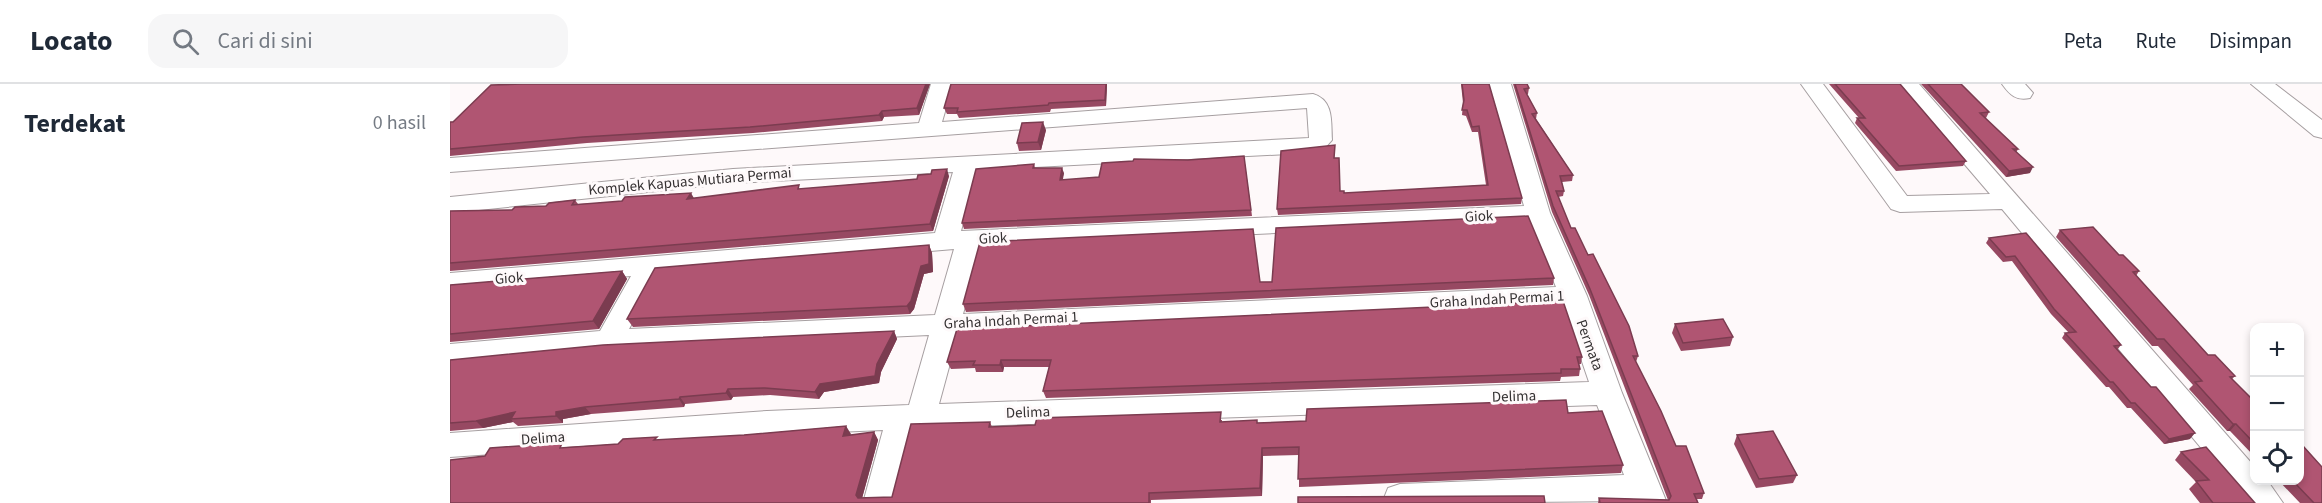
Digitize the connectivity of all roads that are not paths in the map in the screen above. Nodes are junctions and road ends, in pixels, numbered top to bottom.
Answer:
1 (942, 84) edge
2 (1500, 84) edge
3 (1812, 84) edge
4 (1907, 84) edge
5 (2262, 84) edge
6 (936, 130) junction
7 (2322, 131) edge
8 (968, 162) junction
9 (930, 164) junction
10 (450, 165) edge
11 (2010, 201) junction
12 (450, 205) edge
13 (1538, 213) junction
14 (958, 240) junction
15 (649, 267) junction
16 (450, 282) edge
17 (1573, 296) junction
18 (945, 323) junction
19 (609, 340) junction
20 (450, 355) edge
21 (1607, 393) junction
22 (912, 416) junction
23 (450, 445) edge
24 (1648, 495) edge
25 (1376, 499) edge
26 (879, 503) edge
27 (2267, 503) edge

1 - 6 street
2 - 13 street, Permata
3 - 11 street
4 - 11 street
5 - 7 street
6 - 8 street, Komplek Kapuas Mutiara Permai
6 - 9 street
6 - 10 street
8 - 9 street, Komplek Kapuas Mutiara Permai
8 - 14 street
9 - 12 street, Komplek Kapuas Mutiara Permai
11 - 27 street
13 - 14 street, Giok
13 - 17 street, Permata
14 - 15 street, Giok
14 - 18 street
15 - 16 street, Giok
15 - 19 street
17 - 18 street, Graha Indah Permai 1
17 - 21 street, Permata
18 - 19 street, Graha Indah Permai 1
18 - 22 street
19 - 20 street, Graha Indah Permai 1
21 - 22 street, Delima
21 - 24 street, Permata
22 - 23 street, Delima
22 - 26 street
24 - 25 street

